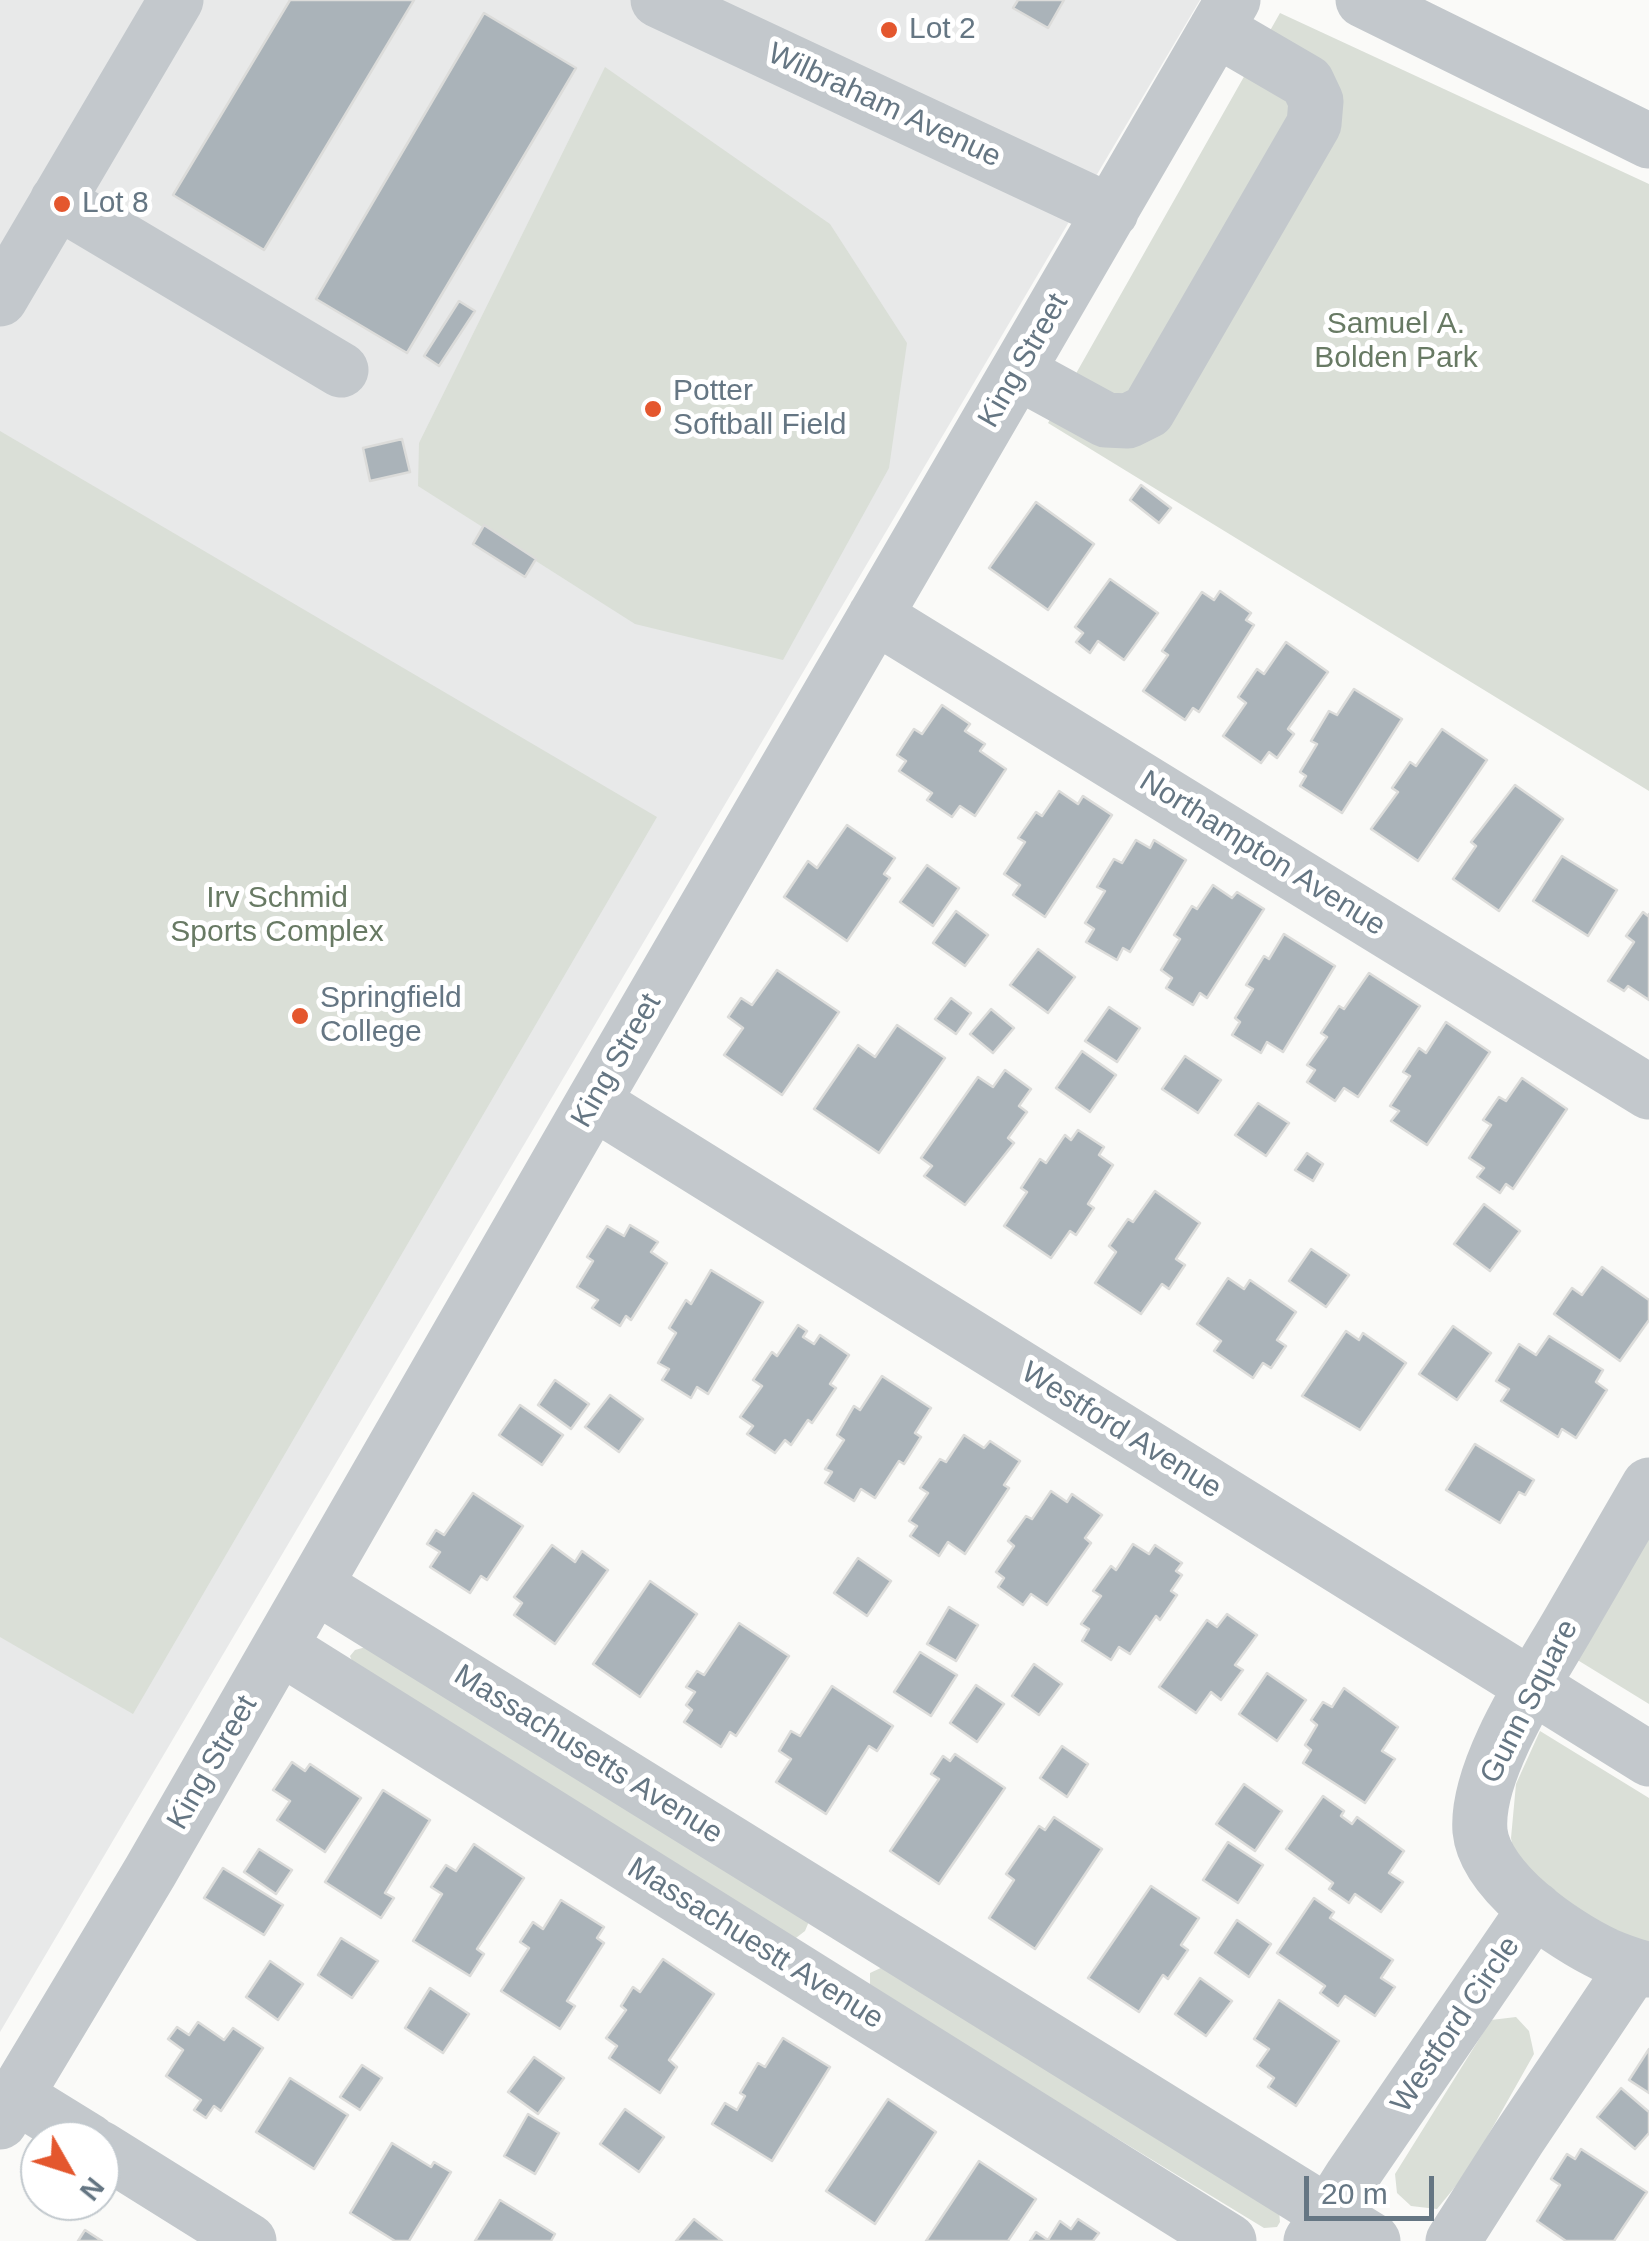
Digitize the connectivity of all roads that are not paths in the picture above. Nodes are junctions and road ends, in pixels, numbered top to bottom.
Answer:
1 (176, 0) edge
2 (658, 0) edge
3 (1363, 0) edge
4 (1225, 15) edge
5 (1649, 142) edge
6 (58, 201) junction
7 (1110, 212) junction
8 (0, 299) edge
9 (342, 370) dead end
10 (1018, 372) junction
11 (876, 616) junction
12 (1649, 1092) edge
13 (593, 1102) junction
14 (1649, 1485) edge
15 (316, 1586) junction
16 (280, 1647) junction
17 (1532, 1686) junction
18 (1649, 1759) edge
19 (1536, 1909) junction
20 (860, 1924) junction
21 (1641, 1968) edge
22 (821, 1985) junction
23 (8, 2109) edge
24 (38, 2121) edge
25 (120, 2160) edge
26 (1337, 2232) edge
27 (249, 2241) edge
28 (1229, 2241) edge
29 (1453, 2241) edge

1 - 6 street
2 - 7 street, Wilbraham Avenue
3 - 5 street
4 - 7 street, King Street
4 - 10 street
6 - 8 street
6 - 9 street
7 - 10 street, King Street
10 - 11 street, King Street
11 - 12 street, Northampton Avenue
11 - 13 street, King Street
13 - 15 street, King Street
13 - 17 street, Westford Avenue
14 - 17 street, Gunn Square
15 - 16 street, King Street
15 - 20 street, Massachusetts Avenue
16 - 22 street, Massachuestt Avenue
16 - 23 street, King Street
17 - 18 street, Westford Avenue
17 - 19 street, Gunn Square
19 - 21 street, Gunn Square
19 - 26 street, Westford Circle
20 - 22 street
20 - 26 street, Massachusetts Avenue
21 - 29 street
22 - 28 street, Massachuestt Avenue
23 - 24 street
25 - 27 street

